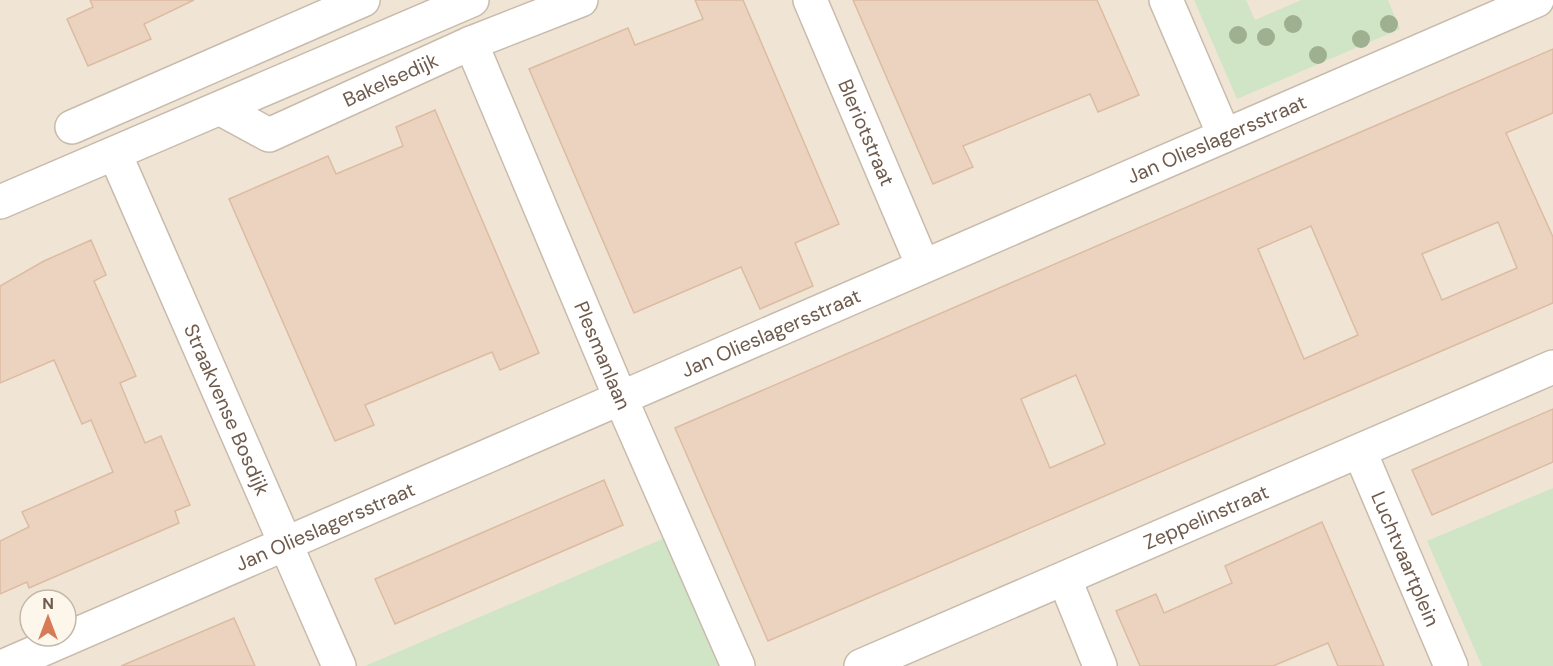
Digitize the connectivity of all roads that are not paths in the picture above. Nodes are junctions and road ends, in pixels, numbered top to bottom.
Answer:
1 (363, 0) edge
2 (472, 0) edge
3 (810, 0) edge
4 (1166, 0) edge
5 (1537, 0) edge
6 (569, 2) edge
7 (471, 43) junction
8 (221, 109) junction
9 (72, 127) dead end
10 (1224, 135) junction
11 (115, 154) junction
12 (0, 202) edge
13 (922, 266) junction
14 (1553, 367) edge
15 (620, 397) junction
16 (1360, 452) junction
17 (285, 544) junction
18 (1065, 580) junction
19 (4, 666) edge
20 (339, 666) edge
21 (738, 666) edge
22 (861, 666) edge
23 (1100, 666) edge
24 (1451, 666) edge

1 - 9 street
2 - 8 street, Bakelsedijk
3 - 13 street, Bleriotstraat
4 - 10 street
5 - 10 street, Jan Olieslagersstraat
6 - 7 street, Bakelsedijk
7 - 8 street, Bakelsedijk
7 - 15 street, Plesmanlaan
8 - 11 street, Bakelsedijk
10 - 13 street, Jan Olieslagersstraat
11 - 12 street, Bakelsedijk
11 - 17 street, Straakvense Bosdijk
13 - 15 street, Jan Olieslagersstraat
14 - 16 street, Zeppelinstraat
15 - 17 street, Jan Olieslagersstraat
15 - 21 street, Plesmanlaan
16 - 18 street, Zeppelinstraat
16 - 24 street, Luchtvaartplein
17 - 19 street, Jan Olieslagersstraat
17 - 20 street, Straakvense Bosdijk
18 - 22 street, Zeppelinstraat
18 - 23 street

